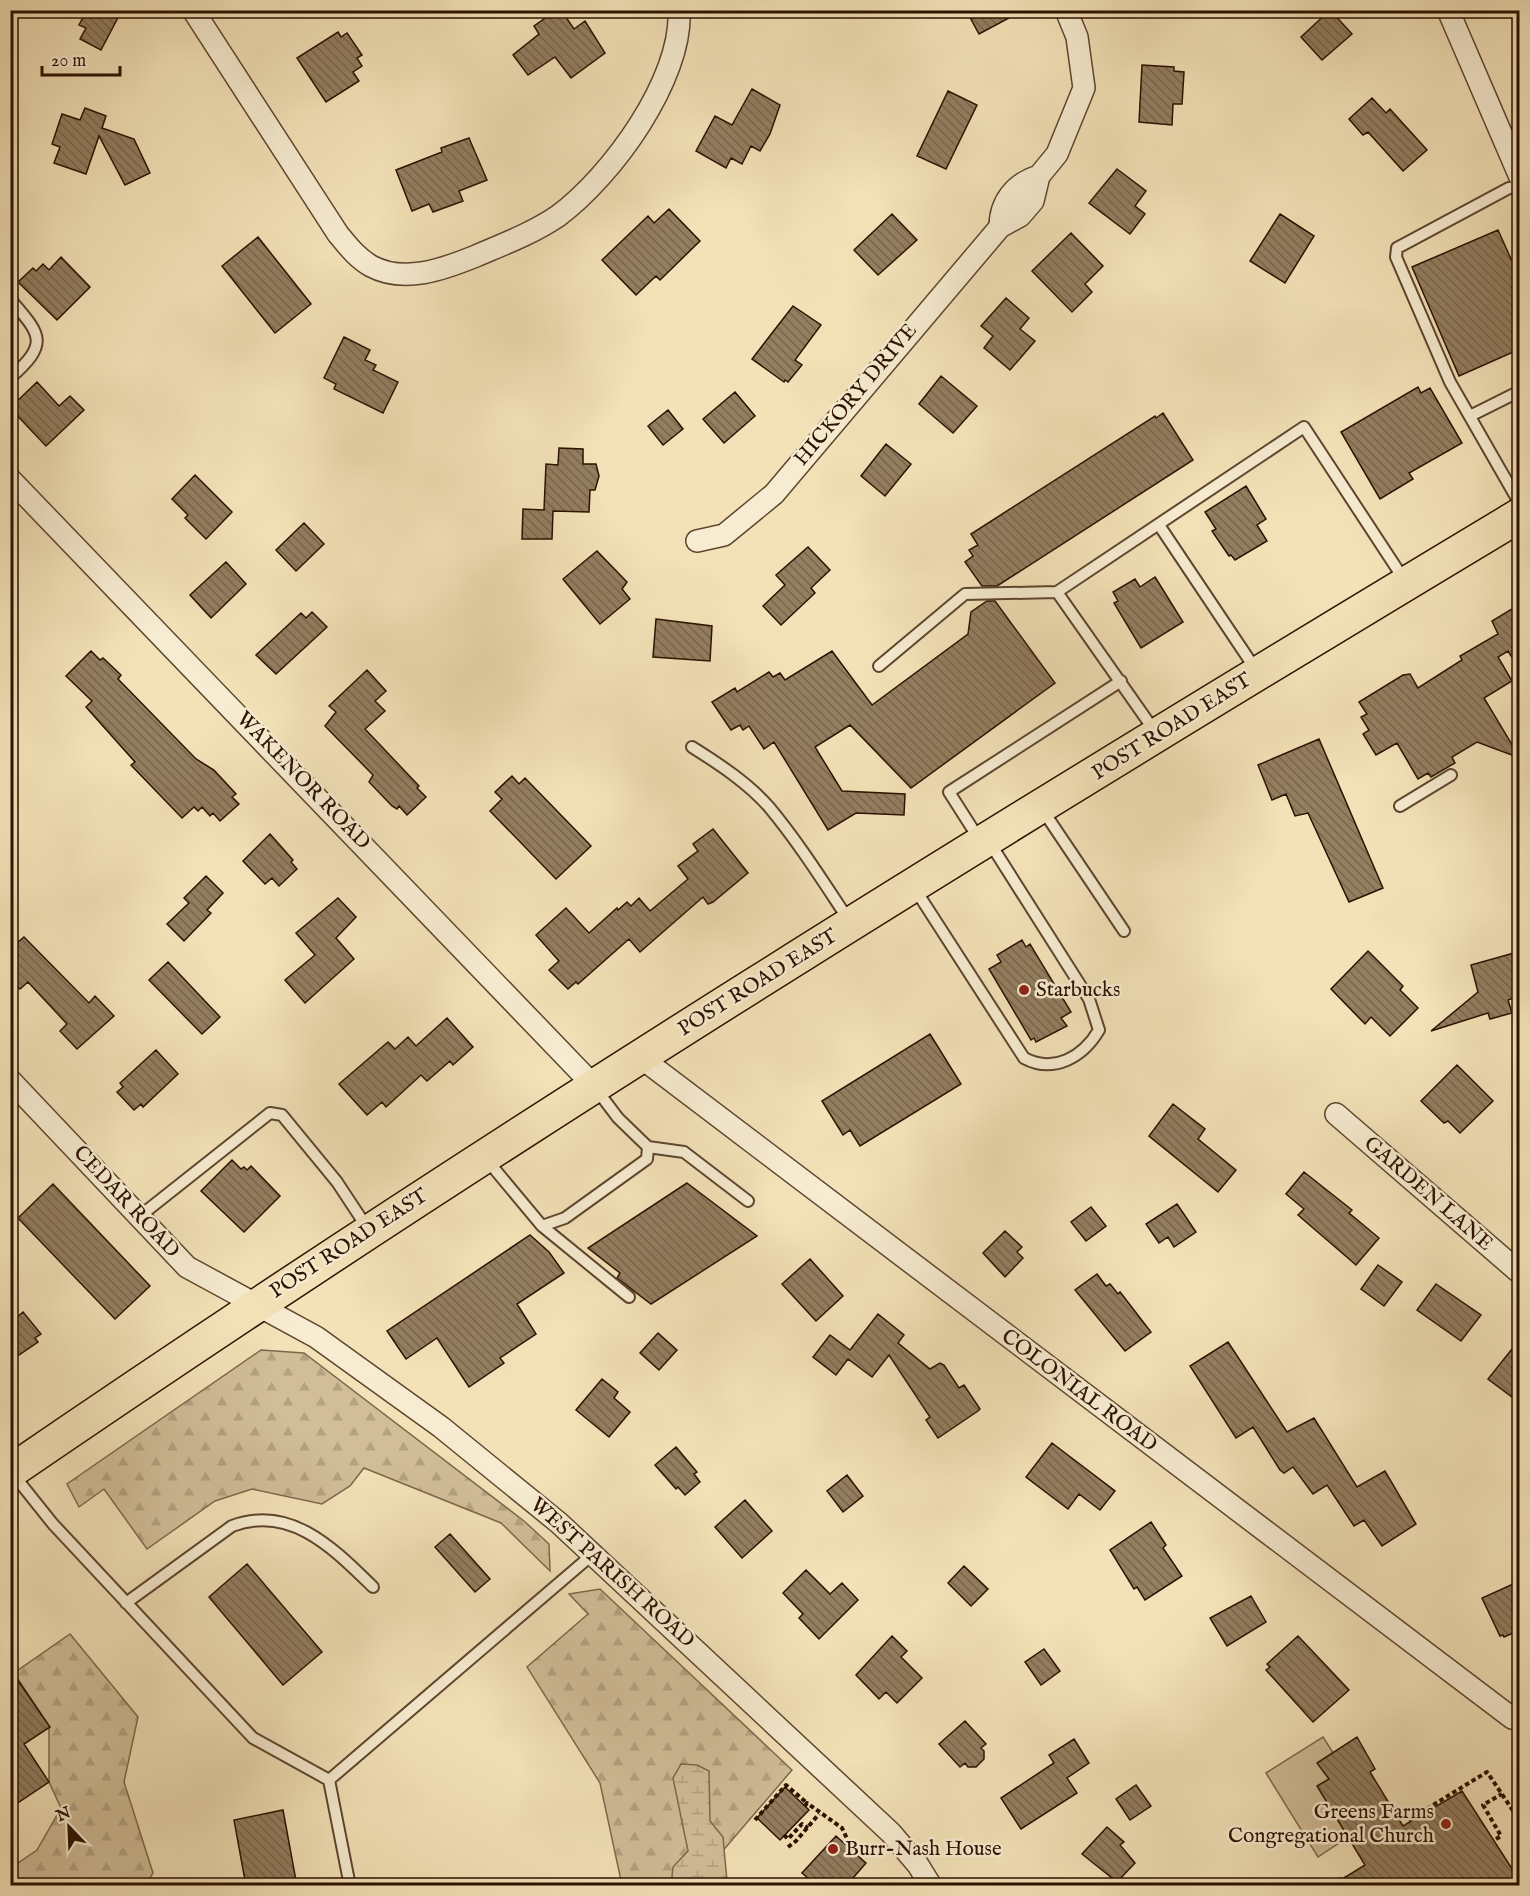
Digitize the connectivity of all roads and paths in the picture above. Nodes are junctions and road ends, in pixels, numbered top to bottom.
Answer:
1 (193, 10) edge
2 (679, 10) edge
3 (1066, 10) edge
4 (1448, 10) edge
5 (1520, 177) edge
6 (1520, 187) edge
7 (10, 299) edge
8 (10, 378) edge
9 (1520, 391) edge
10 (1470, 416) junction
11 (10, 479) edge
12 (1520, 504) edge
13 (1520, 515) edge
14 (1159, 525) junction
15 (697, 541) dead end
16 (1406, 583) junction
17 (1057, 592) junction
18 (879, 666) dead end
19 (1258, 674) junction
20 (1120, 681) junction
21 (1157, 736) junction
22 (692, 747) dead end
23 (1451, 776) dead end
24 (1400, 806) dead end
25 (1041, 808) junction
26 (986, 842) junction
27 (913, 886) junction
28 (851, 925) junction
29 (1124, 931) dead end
30 (640, 1057) junction
31 (10, 1080) edge
32 (594, 1086) junction
33 (1336, 1114) dead end
34 (648, 1147) junction
35 (483, 1156) junction
36 (748, 1201) dead end
37 (140, 1216) junction
38 (542, 1226) junction
39 (370, 1230) junction
40 (1520, 1273) edge
41 (629, 1297) dead end
42 (255, 1306) junction
43 (11, 1472) edge
44 (593, 1554) junction
45 (373, 1587) dead end
46 (126, 1603) junction
47 (1520, 1713) edge
48 (329, 1780) junction
49 (1502, 1794) junction
50 (1520, 1807) edge
51 (1513, 1811) junction
52 (819, 1814) junction
53 (755, 1820) dead end
54 (1412, 1821) dead end
55 (1520, 1821) edge
56 (808, 1828) junction
57 (785, 1837) dead end
58 (1496, 1839) dead end
59 (788, 1847) dead end
60 (869, 1854) dead end
61 (1345, 1877) dead end
62 (350, 1886) edge
63 (931, 1886) edge
64 (1336, 1886) edge

1 - 2 street
3 - 15 street, HICKORY DRIVE
4 - 5 street
6 - 10 lane
7 - 8 lane
9 - 10 lane
10 - 12 lane
11 - 32 street, WAKENOR ROAD
13 - 16 main road, POST ROAD EAST
14 - 16 lane
14 - 17 lane
14 - 19 lane
16 - 19 main road, POST ROAD EAST
17 - 18 lane
17 - 20 lane
19 - 21 main road, POST ROAD EAST
20 - 21 lane
20 - 26 lane
21 - 25 main road, POST ROAD EAST
22 - 28 lane
23 - 24 lane
25 - 26 main road, POST ROAD EAST
25 - 29 lane
26 - 27 main road, POST ROAD EAST
26 - 27 lane
27 - 28 main road, POST ROAD EAST
28 - 30 main road, POST ROAD EAST
30 - 32 main road, POST ROAD EAST
30 - 47 street, COLONIAL ROAD
31 - 37 street, CEDAR ROAD
32 - 34 lane
32 - 35 main road, POST ROAD EAST
33 - 40 street, GARDEN LANE
34 - 36 lane
34 - 38 lane
35 - 38 lane
35 - 39 main road, POST ROAD EAST
37 - 39 lane
37 - 42 street, CEDAR ROAD
38 - 41 lane
39 - 42 main road, POST ROAD EAST
42 - 43 main road, POST ROAD EAST
42 - 44 street, WEST PARISH ROAD
43 - 46 lane
44 - 48 lane
44 - 63 street, WEST PARISH ROAD
45 - 46 lane
46 - 48 lane
48 - 62 lane
49 - 51 path
49 - 54 path
49 - 58 path
50 - 51 path
51 - 55 path
52 - 53 path
52 - 56 path
52 - 60 path
56 - 57 path
56 - 59 path
61 - 64 path

